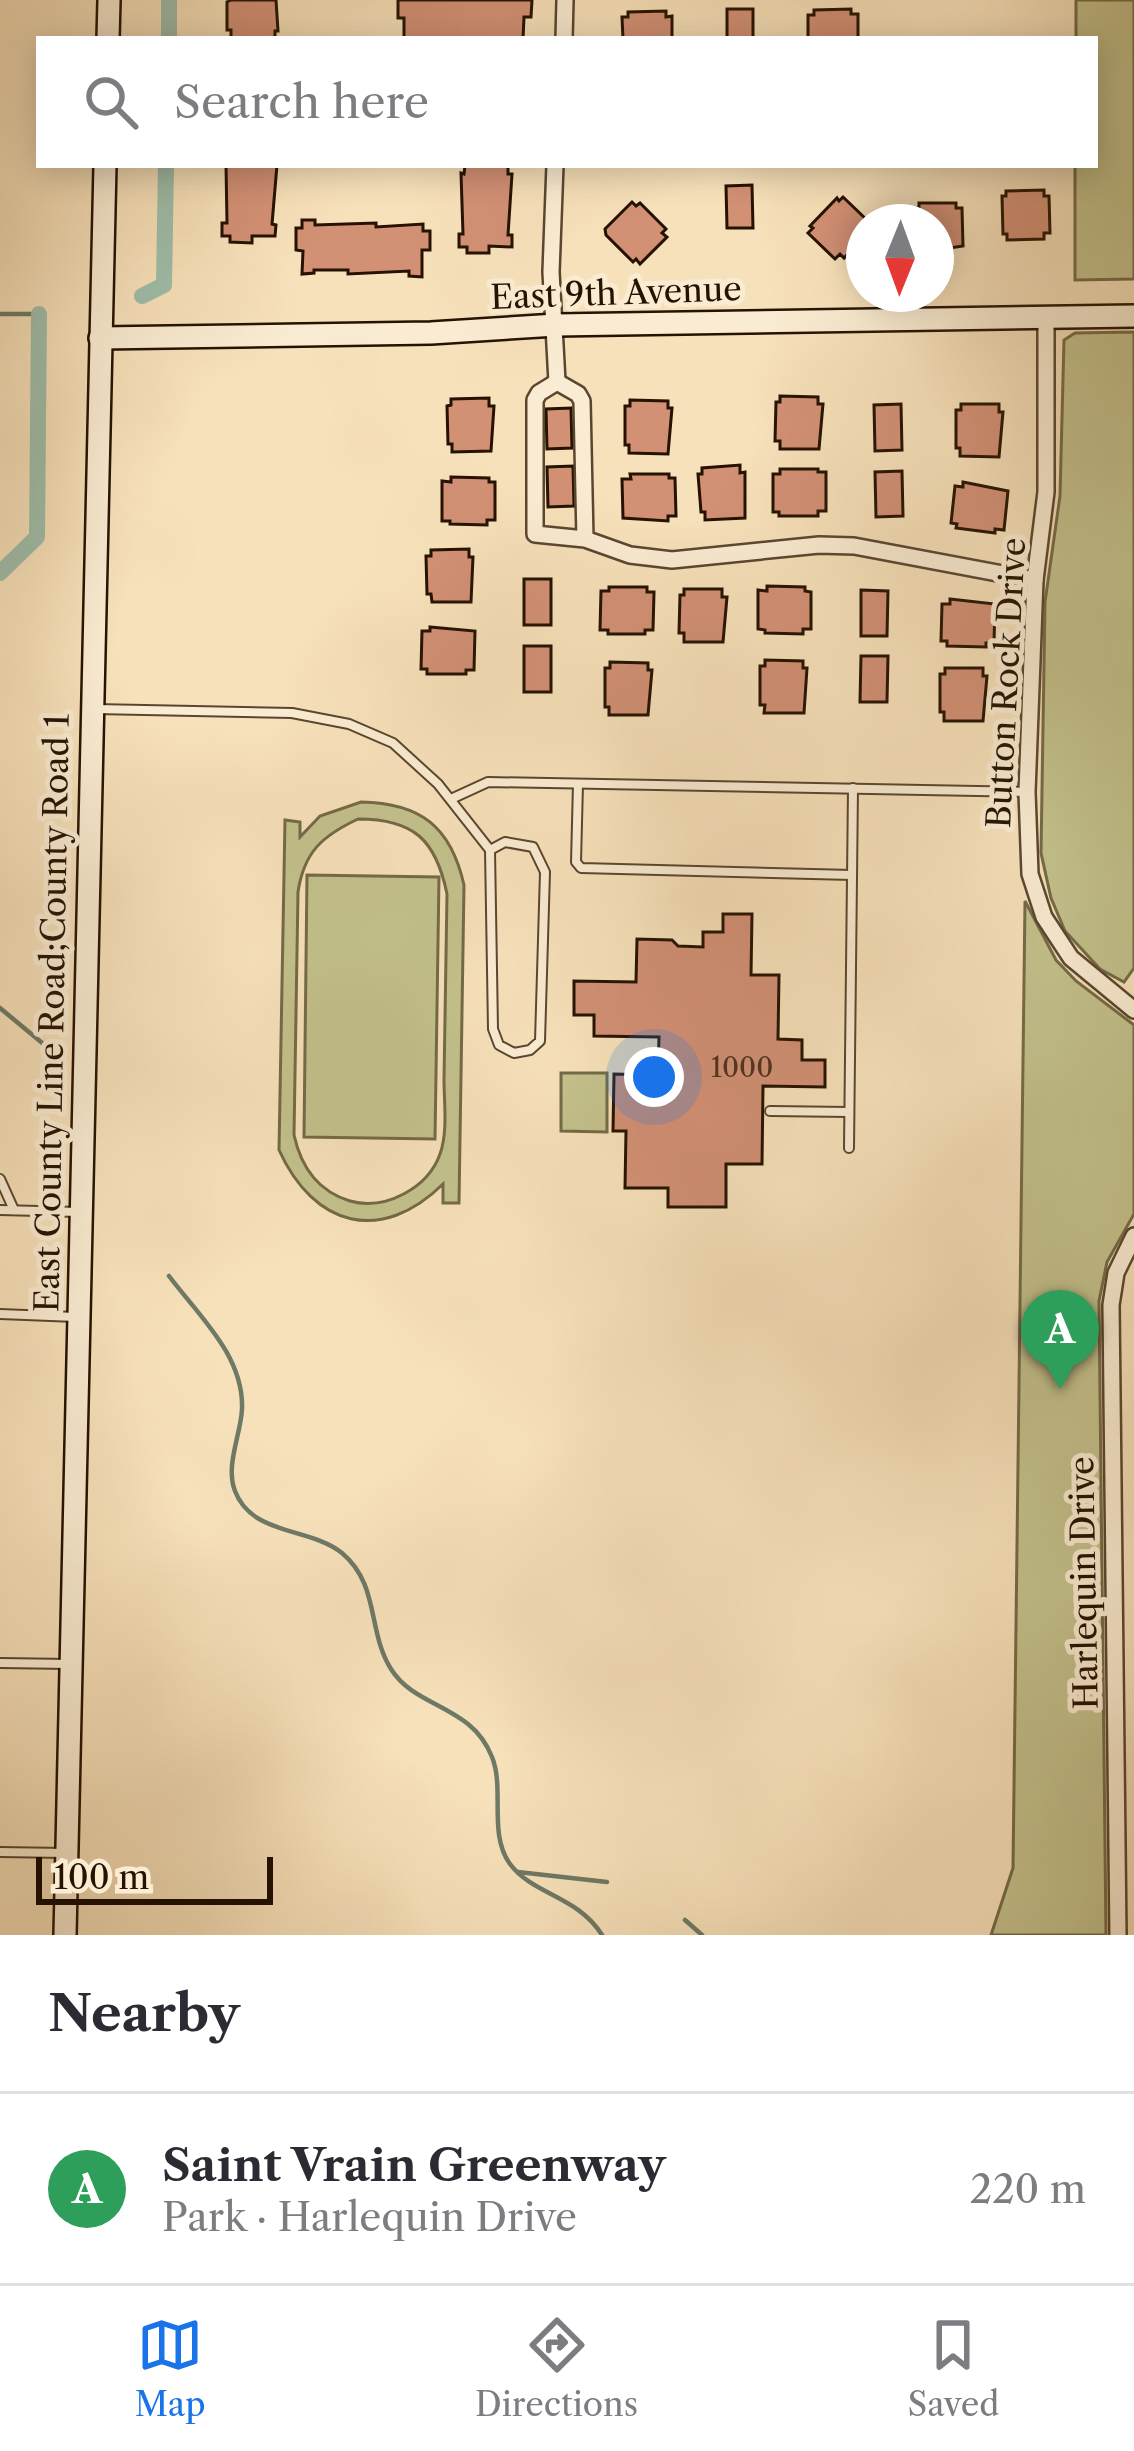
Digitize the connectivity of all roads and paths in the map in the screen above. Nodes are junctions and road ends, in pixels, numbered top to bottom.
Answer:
1 (109, 0) edge
2 (565, 0) edge
3 (108, 36) edge
4 (564, 36) edge
5 (105, 168) edge
6 (555, 168) edge
7 (1134, 316) edge
8 (1046, 318) junction
9 (556, 325) junction
10 (100, 338) junction
11 (557, 382) junction
12 (585, 538) junction
13 (1035, 580) junction
14 (91, 709) junction
15 (578, 784) junction
16 (853, 788) junction
17 (1027, 792) junction
18 (451, 800) junction
19 (490, 850) junction
20 (852, 875) junction
21 (1132, 1003) edge
22 (770, 1111) dead end
23 (849, 1112) junction
24 (849, 1148) dead end
25 (0, 1179) edge
26 (0, 1210) edge
27 (14, 1210) junction
28 (80, 1212) junction
29 (1134, 1236) edge
30 (0, 1314) edge
31 (78, 1317) junction
32 (0, 1663) edge
33 (71, 1664) junction
34 (0, 1852) edge
35 (67, 1852) junction
36 (65, 1935) edge
37 (1118, 1935) edge

1 - 3 main road
2 - 4 street
5 - 10 main road, East County Line Road;County Road 1
6 - 9 street
7 - 8 main road, East 9th Avenue
8 - 9 main road, East 9th Avenue
8 - 13 street, Button Rock Drive
9 - 10 main road, East 9th Avenue
9 - 11 street
10 - 14 main road, East County Line Road;County Road 1
11 - 12 street
11 - 12 street
12 - 13 street
13 - 17 street, Button Rock Drive
14 - 18 lane
14 - 28 main road, East County Line Road;County Road 1
15 - 16 lane
15 - 18 lane
15 - 20 lane
16 - 17 lane
16 - 20 lane
17 - 21 street, Button Rock Drive
18 - 19 lane
19 - 19 lane
20 - 23 lane
22 - 23 lane
23 - 24 lane
25 - 27 lane
26 - 27 lane
27 - 28 lane
28 - 31 main road, East County Line Road;County Road 1
29 - 37 street, Harlequin Drive
30 - 31 lane
31 - 33 main road, East County Line Road;County Road 1
32 - 33 lane
33 - 35 main road, East County Line Road;County Road 1
34 - 35 lane
35 - 36 main road, East County Line Road;County Road 1

